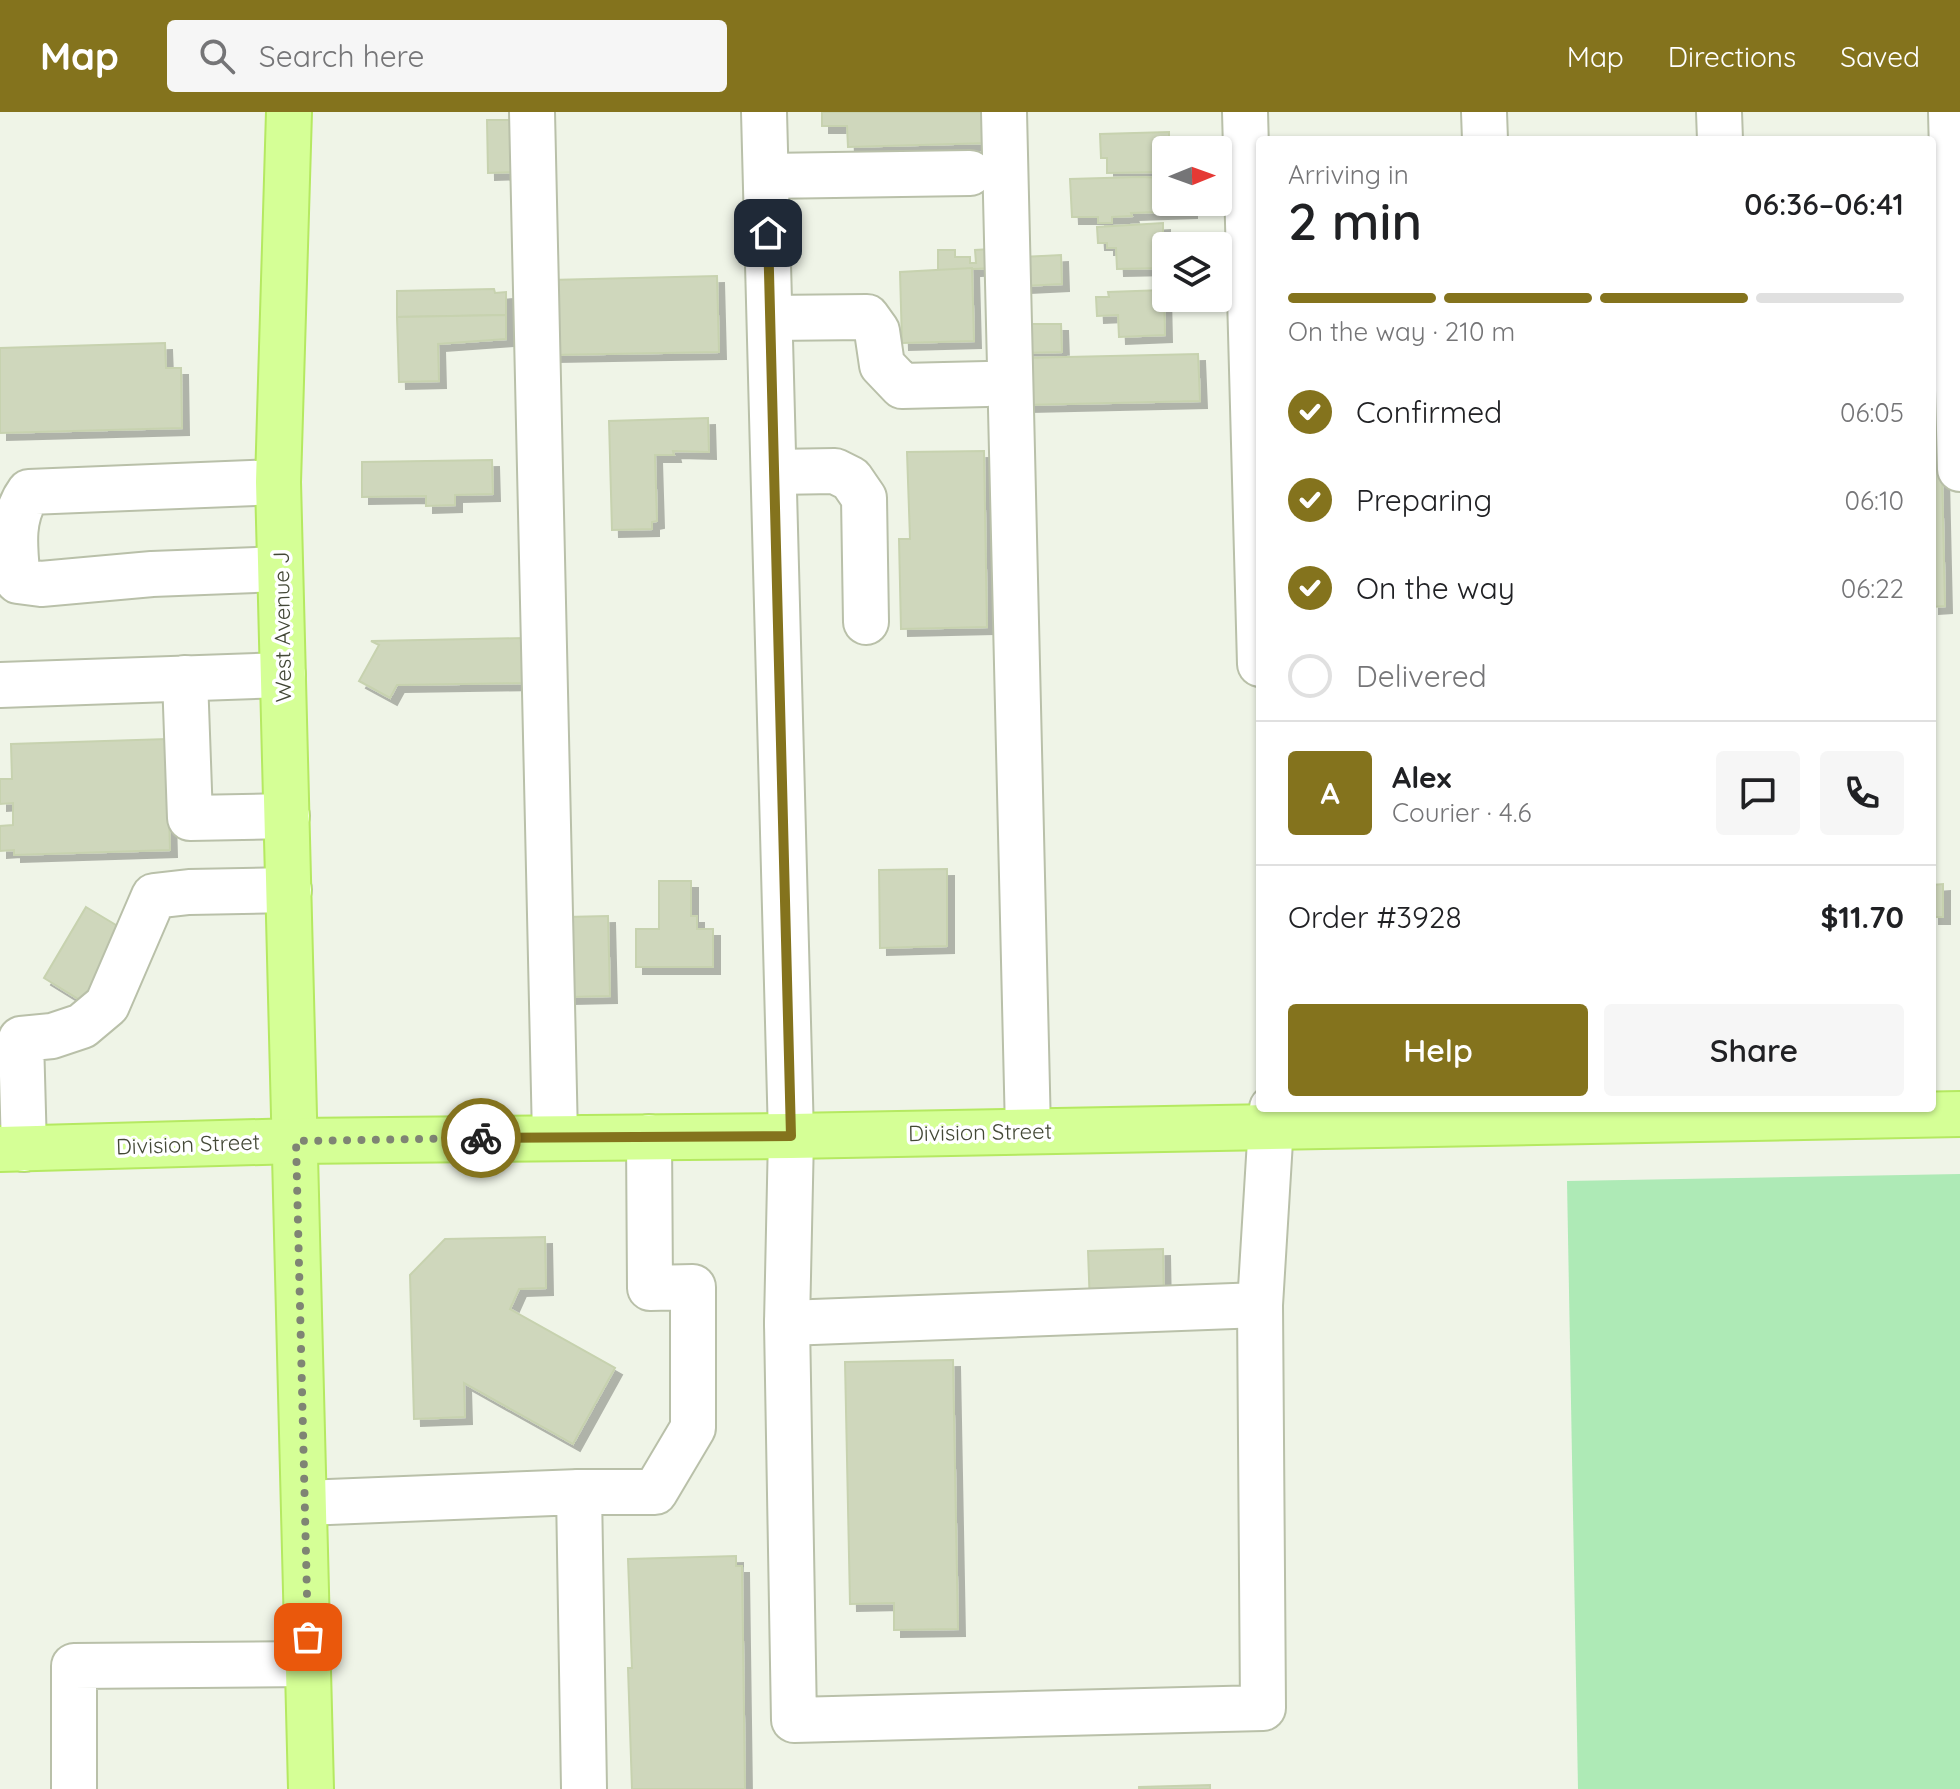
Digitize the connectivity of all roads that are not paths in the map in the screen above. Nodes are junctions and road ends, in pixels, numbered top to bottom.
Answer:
1 (289, 112) edge
2 (532, 112) edge
3 (764, 112) edge
4 (1004, 112) edge
5 (1245, 112) edge
6 (1484, 112) edge
7 (1719, 112) edge
8 (1951, 112) edge
9 (1485, 136) edge
10 (1720, 136) edge
11 (970, 173) dead end
12 (766, 176) junction
13 (770, 318) junction
14 (987, 384) dead end
15 (1960, 469) edge
16 (774, 472) junction
17 (278, 482) junction
18 (1256, 517) edge
19 (280, 569) junction
20 (866, 622) dead end
21 (283, 675) junction
22 (185, 678) junction
23 (0, 685) edge
24 (287, 816) junction
25 (289, 890) junction
26 (10, 1031) edge
27 (1742, 1113) edge
28 (1960, 1114) edge
29 (1499, 1115) edge
30 (1272, 1117) edge
31 (1028, 1131) junction
32 (791, 1136) junction
33 (555, 1137) junction
34 (649, 1137) junction
35 (296, 1141) junction
36 (12, 1149) edge
37 (1260, 1305) junction
38 (787, 1323) junction
39 (579, 1492) junction
40 (304, 1503) junction
41 (309, 1664) junction
42 (74, 1789) edge
43 (311, 1789) edge
44 (584, 1789) edge

1 - 17 main road, West Avenue J
2 - 33 street
3 - 12 street
4 - 31 street
5 - 18 street
6 - 9 street
7 - 10 street
8 - 15 street
11 - 12 street
12 - 13 street
13 - 14 street
13 - 16 street
16 - 20 street
16 - 32 street
17 - 19 main road, West Avenue J
17 - 19 street
19 - 21 main road, West Avenue J
21 - 22 street
21 - 24 main road, West Avenue J
22 - 23 street
22 - 24 street
24 - 25 main road, West Avenue J
25 - 26 street
25 - 35 main road, West Avenue J
26 - 36 street
27 - 28 main road, Division Street
27 - 29 main road, Division Street
29 - 30 main road, Division Street
30 - 31 main road, Division Street
30 - 37 street
31 - 32 main road, Division Street
32 - 34 main road, Division Street
32 - 38 street
33 - 34 main road, Division Street
33 - 35 main road, Division Street
34 - 39 street
35 - 36 main road, Division Street
35 - 40 main road, West Avenue J
37 - 38 street
37 - 38 street
39 - 40 street
39 - 44 street
40 - 41 main road, West Avenue J
41 - 42 street
41 - 43 main road, West Avenue J

